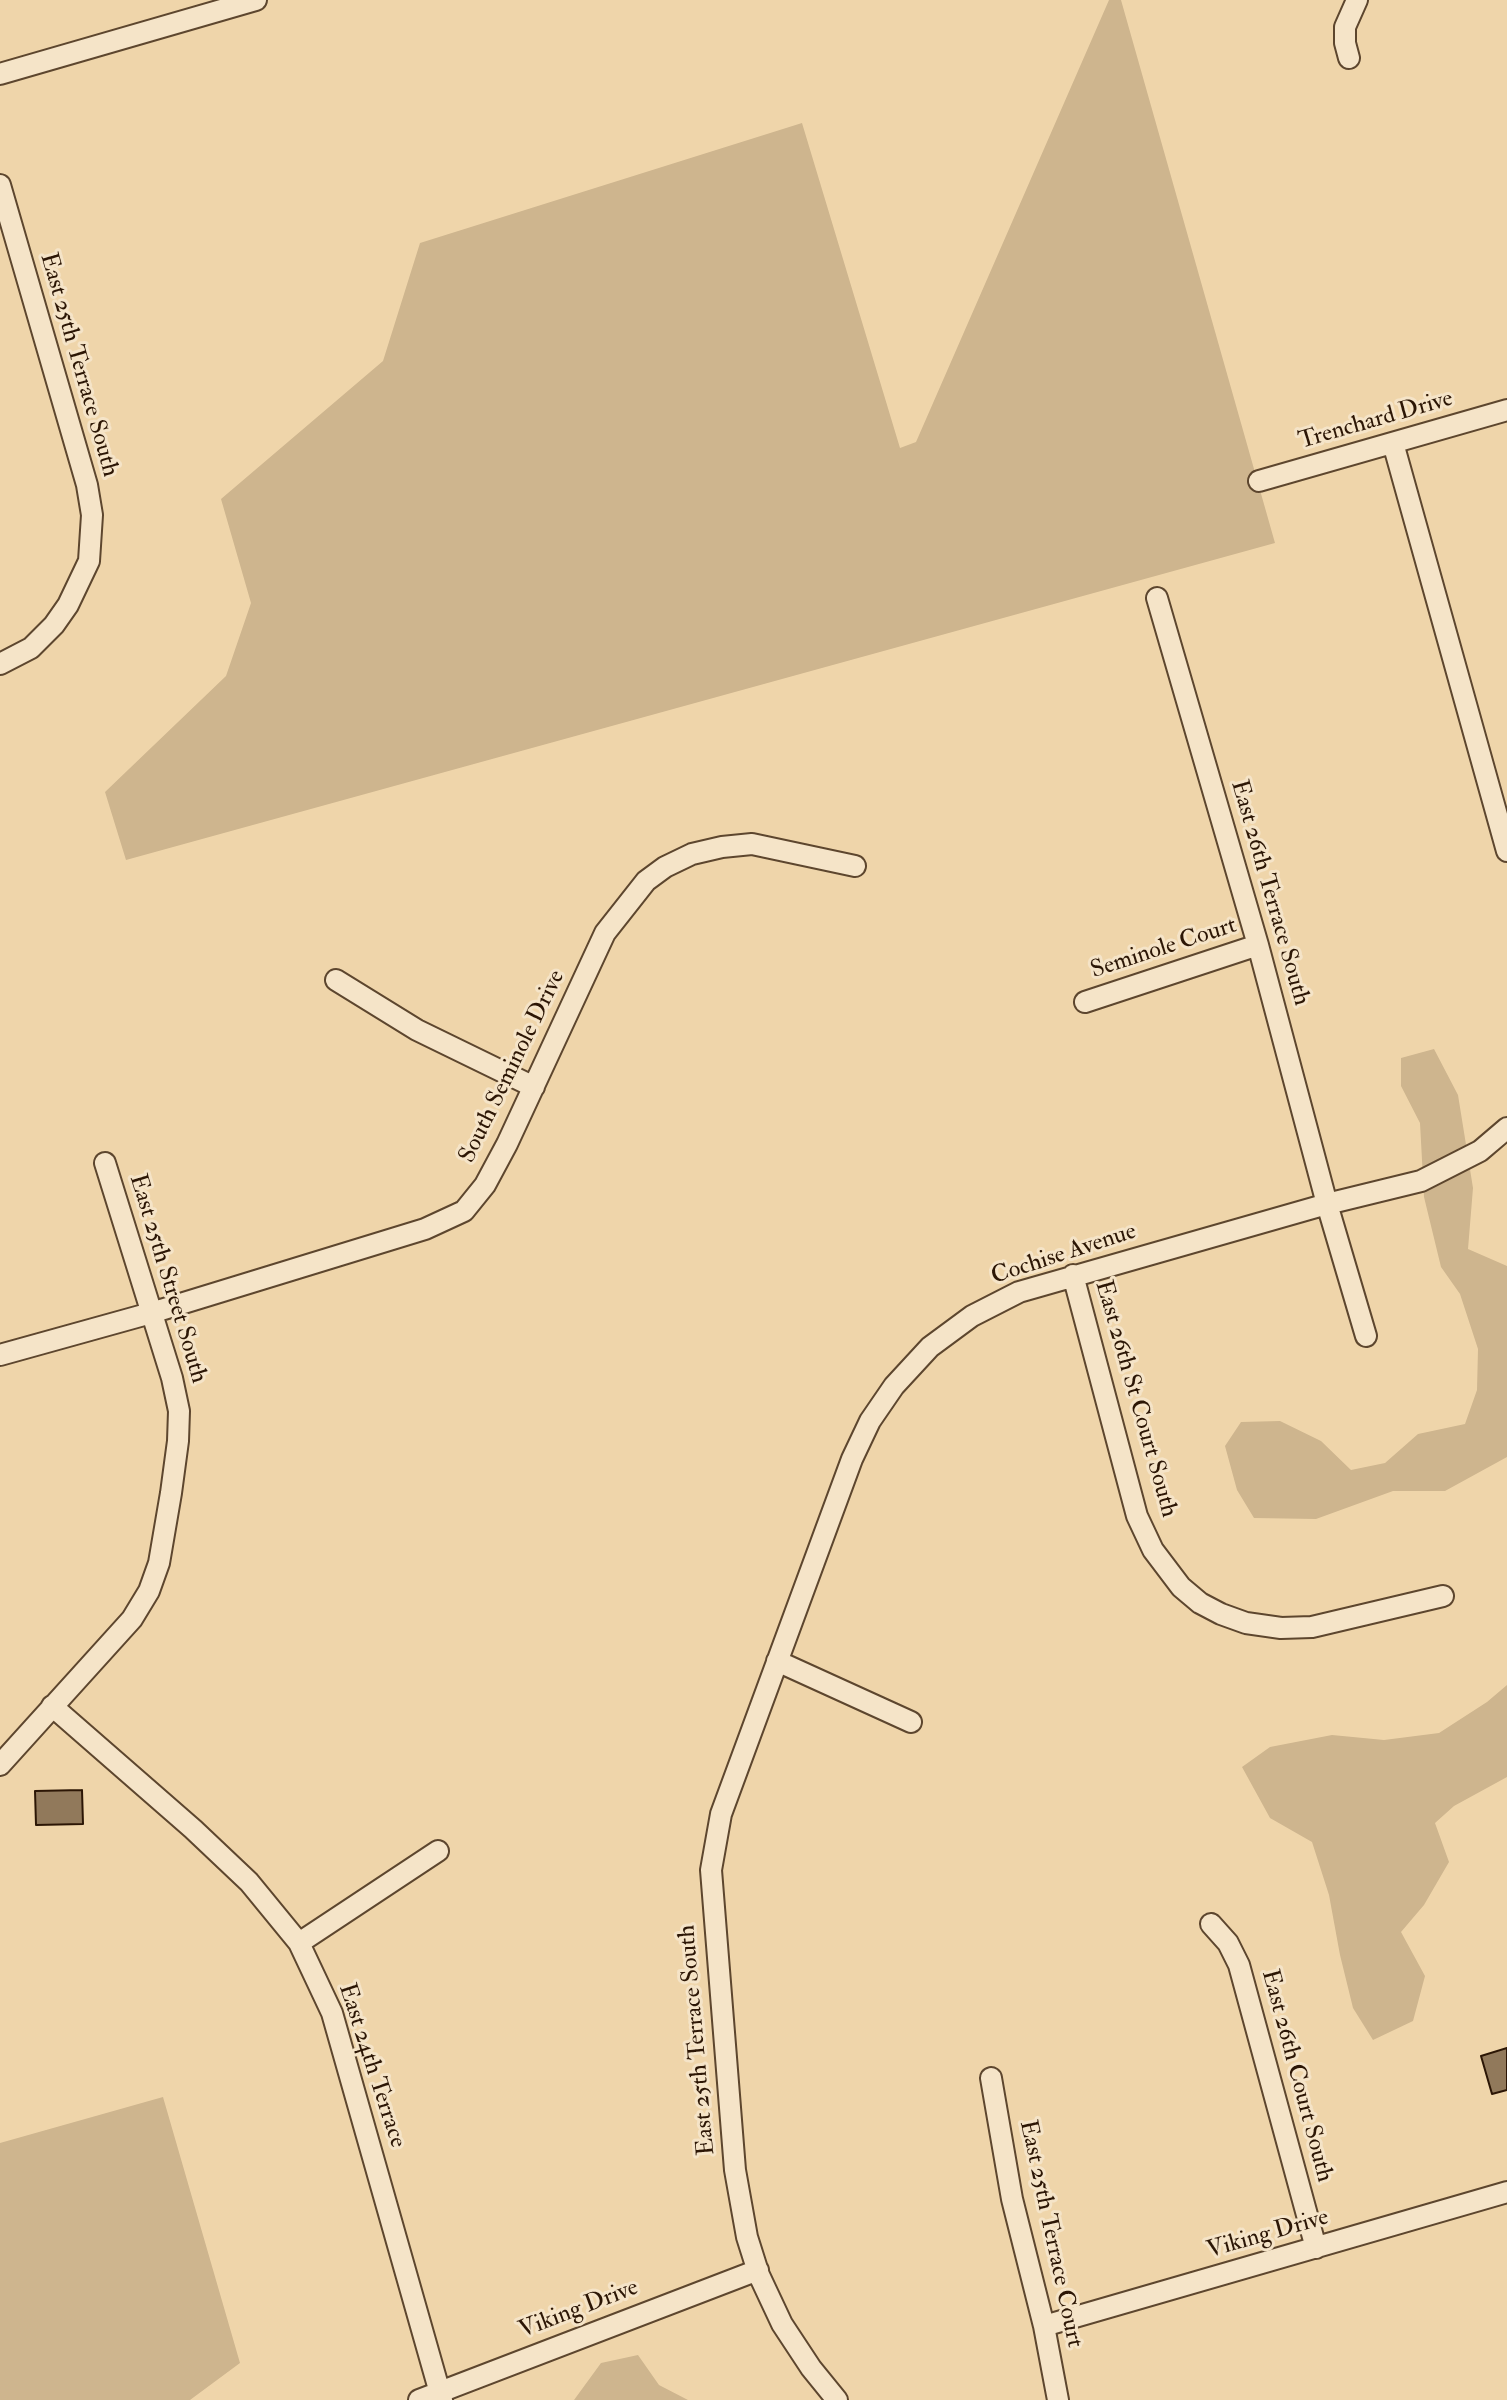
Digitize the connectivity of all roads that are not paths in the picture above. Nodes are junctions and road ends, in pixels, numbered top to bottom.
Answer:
1 (256, 0) edge
2 (1357, 0) edge
3 (1349, 58) dead end
4 (0, 74) edge
5 (0, 185) edge
6 (5, 224) edge
7 (1507, 410) edge
8 (1393, 443) junction
9 (1259, 481) dead end
10 (1157, 598) dead end
11 (0, 664) edge
12 (1507, 851) edge
13 (855, 866) dead end
14 (1258, 945) junction
15 (336, 980) dead end
16 (1085, 1002) dead end
17 (534, 1087) junction
18 (1507, 1128) edge
19 (105, 1163) dead end
20 (1327, 1204) junction
21 (1073, 1275) junction
22 (151, 1313) junction
23 (1366, 1336) dead end
24 (0, 1355) edge
25 (1443, 1596) dead end
26 (777, 1661) junction
27 (52, 1706) junction
28 (911, 1722) dead end
29 (0, 1765) edge
30 (438, 1851) dead end
31 (1211, 1924) dead end
32 (299, 1943) junction
33 (991, 2078) dead end
34 (1507, 2192) edge
35 (1316, 2248) junction
36 (758, 2270) junction
37 (1044, 2326) junction
38 (441, 2396) edge
39 (419, 2400) edge
40 (837, 2400) edge
41 (1058, 2400) edge

1 - 4 street
2 - 3 street
5 - 6 street, East 25th Terrace South
6 - 11 street, East 25th Terrace South
7 - 8 street, Trenchard Drive
8 - 9 street, Trenchard Drive
8 - 12 street
10 - 14 street, East 26th Terrace South
13 - 17 street, South Seminole Drive
14 - 16 street, Seminole Court
14 - 20 street, East 26th Terrace South
15 - 17 street
17 - 22 street, South Seminole Drive
18 - 20 street, Cochise Avenue
19 - 22 street, East 25th Street South
20 - 21 street, Cochise Avenue
20 - 23 street, East 26th Terrace South
21 - 25 street, East 26th St Court South
21 - 26 street, Cochise Avenue
22 - 24 street, South Seminole Drive
22 - 27 street, East 25th Street South
26 - 28 street
26 - 36 street, East 25th Terrace South
27 - 29 street, East 25th Street South
27 - 32 street, East 24th Terrace
30 - 32 street
31 - 35 street, East 26th Court South
32 - 38 street, East 24th Terrace
33 - 37 street, East 25th Terrace Court
34 - 35 street, Viking Drive
35 - 37 street, Viking Drive
36 - 38 street, Viking Drive
36 - 40 street, East 25th Terrace South
37 - 41 street, East 25th Terrace Court
38 - 39 street, Viking Drive

